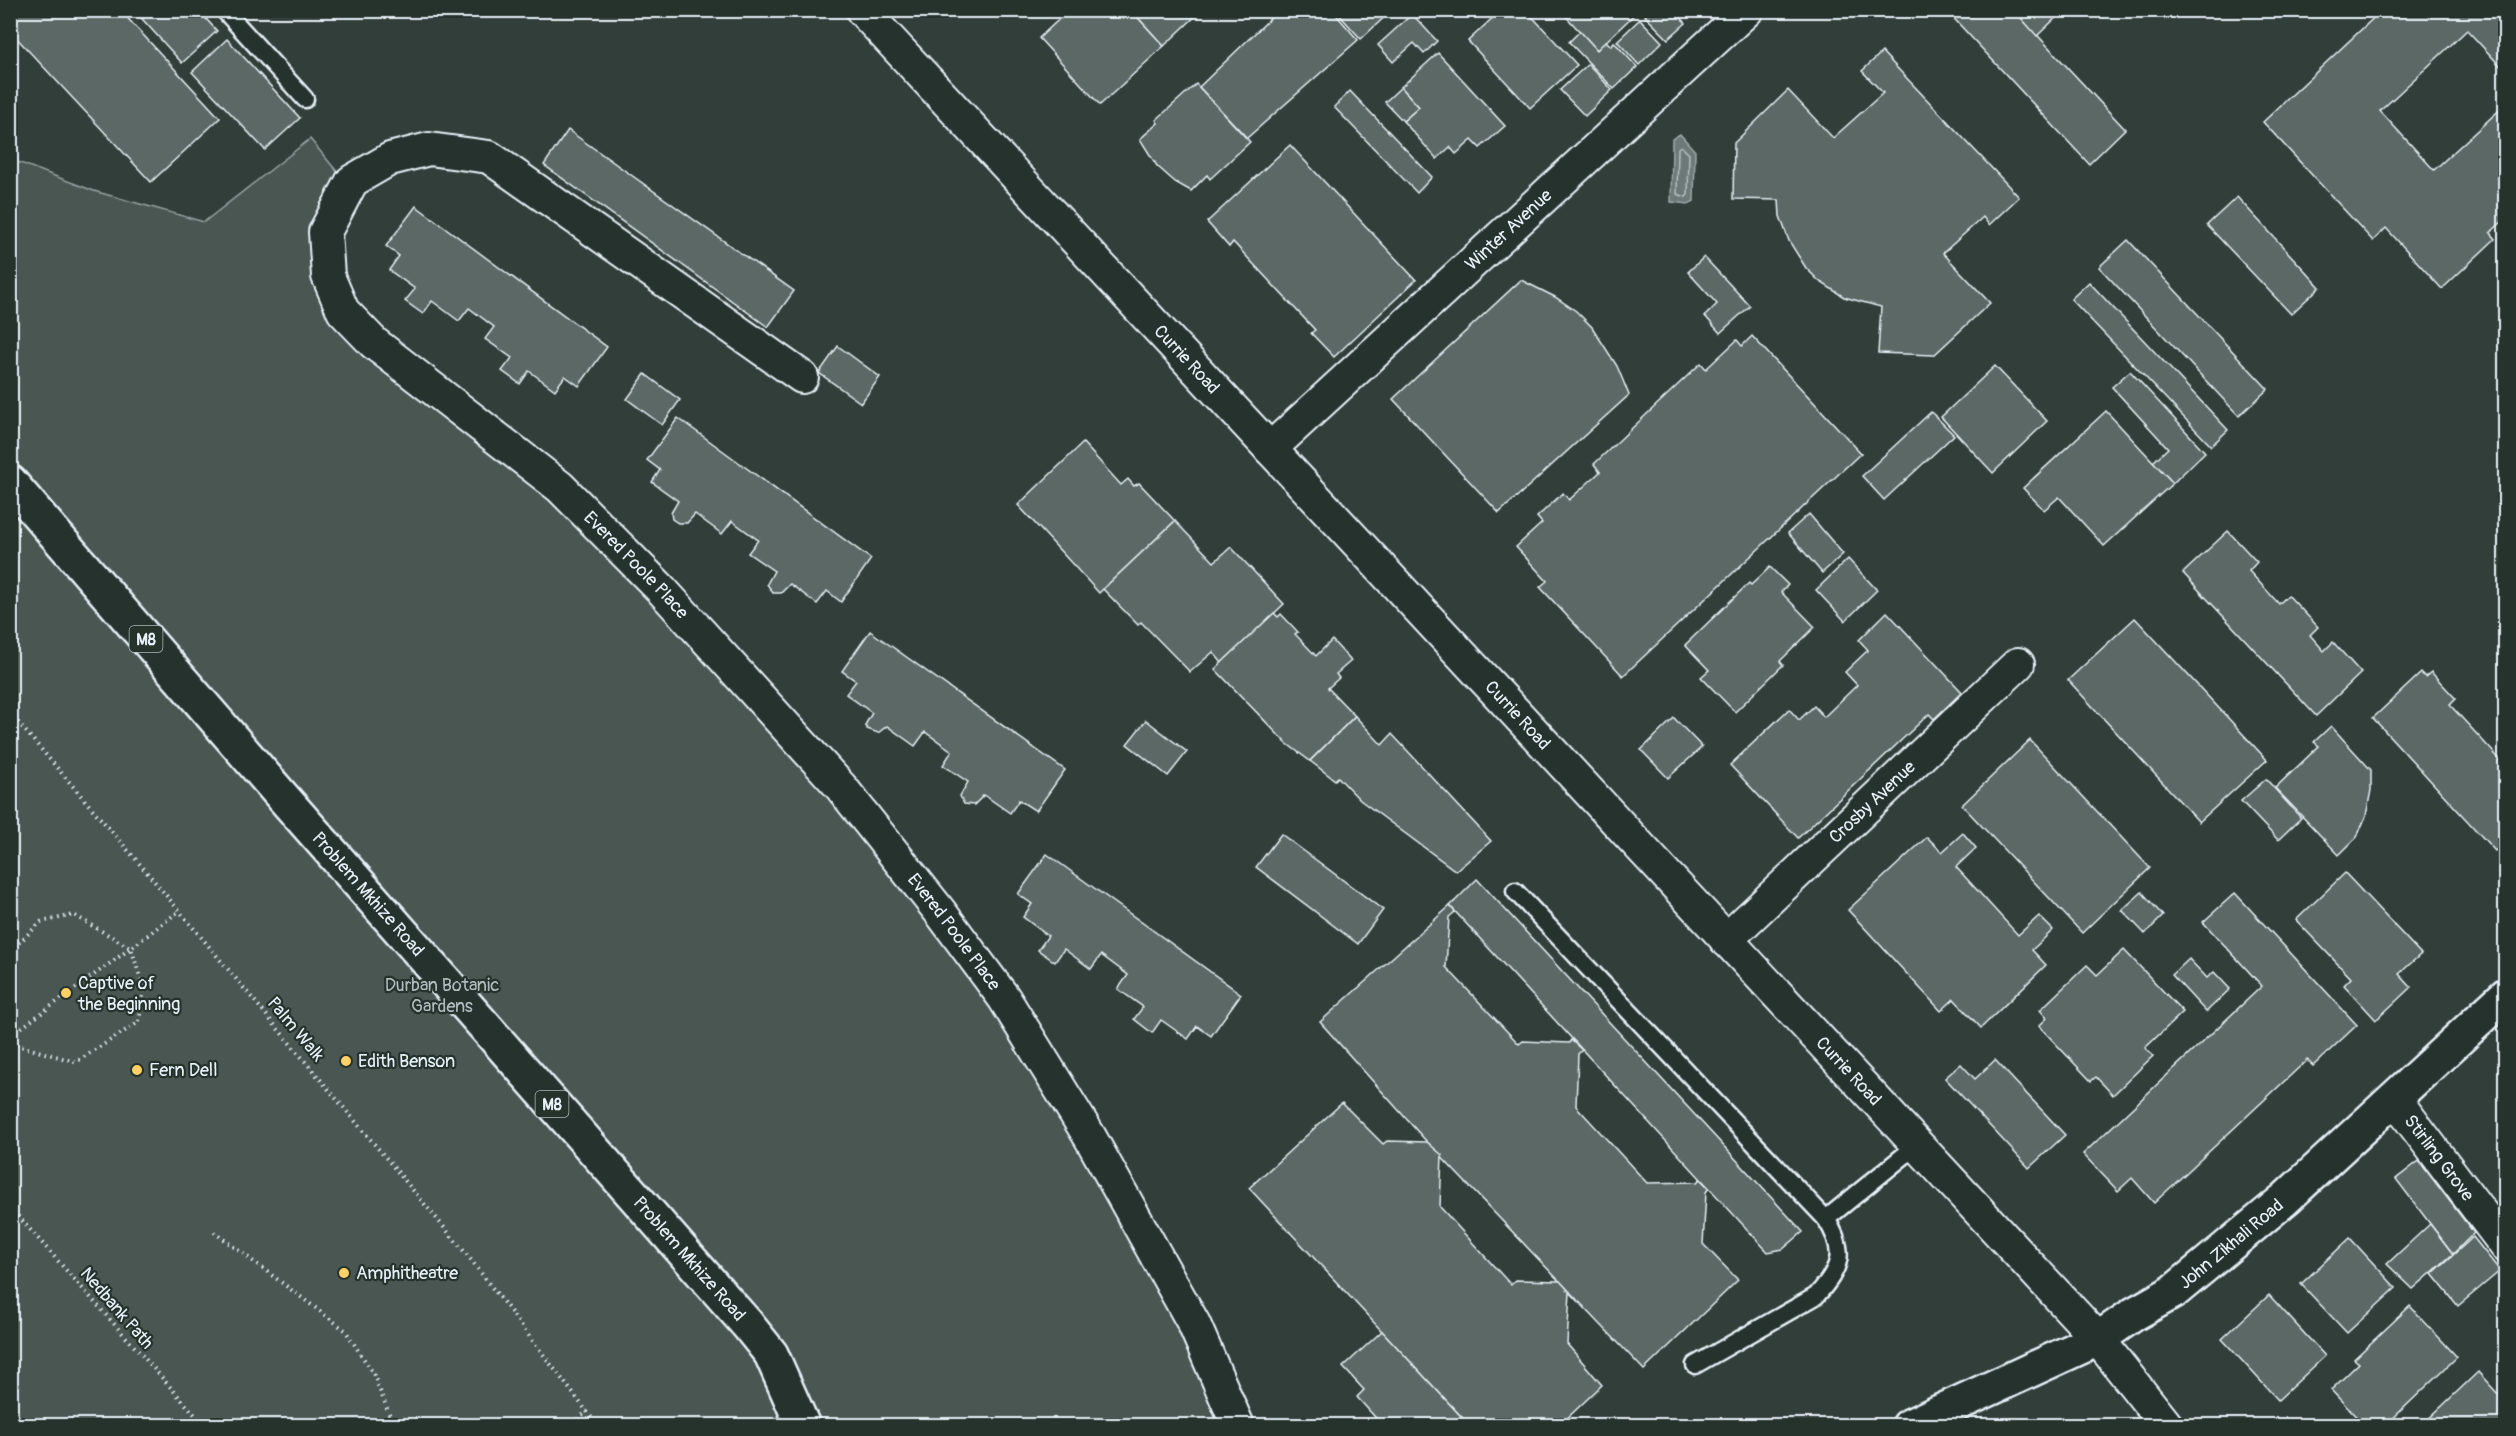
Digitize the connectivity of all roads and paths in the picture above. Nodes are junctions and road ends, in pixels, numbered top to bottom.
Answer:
1 (224, 10) edge
2 (862, 10) edge
3 (1747, 10) edge
4 (305, 99) dead end
5 (802, 377) dead end
6 (1270, 449) junction
7 (10, 483) edge
8 (2018, 664) dead end
9 (10, 713) edge
10 (1515, 891) dead end
11 (179, 911) junction
12 (1725, 940) junction
13 (132, 948) junction
14 (10, 951) edge
15 (2505, 995) edge
16 (10, 1036) edge
17 (10, 1043) edge
18 (2394, 1098) junction
19 (1917, 1145) junction
20 (10, 1207) edge
21 (1826, 1219) junction
22 (214, 1232) dead end
23 (2505, 1246) edge
24 (2098, 1339) junction
25 (1695, 1365) dead end
26 (588, 1411) junction
27 (205, 1425) edge
28 (394, 1425) edge
29 (568, 1425) edge
30 (598, 1425) edge
31 (803, 1425) edge
32 (1238, 1425) edge
33 (1909, 1425) edge
34 (2167, 1425) edge

1 - 4 lane
2 - 6 street, Currie Road
3 - 6 street, Winter Avenue
5 - 32 street, Evered Poole Place
6 - 12 street, Currie Road
7 - 31 main road, Problem Mkhize Road / M8
8 - 12 street, Crosby Avenue
9 - 11 path, Palm Walk
10 - 21 lane
11 - 13 path
11 - 26 path, Palm Walk
12 - 19 street, Currie Road
13 - 14 path
13 - 16 path
13 - 17 path
15 - 18 main road, John Zikhali Road
18 - 23 street, Stirling Grove
18 - 24 main road, John Zikhali Road
19 - 21 lane
19 - 24 street, Currie Road
20 - 27 path, Nedbank Path
21 - 25 lane
22 - 28 path
24 - 33 main road, John Zikhali Road
24 - 34 street, Currie Road
26 - 29 path
26 - 30 path, Palm Walk

